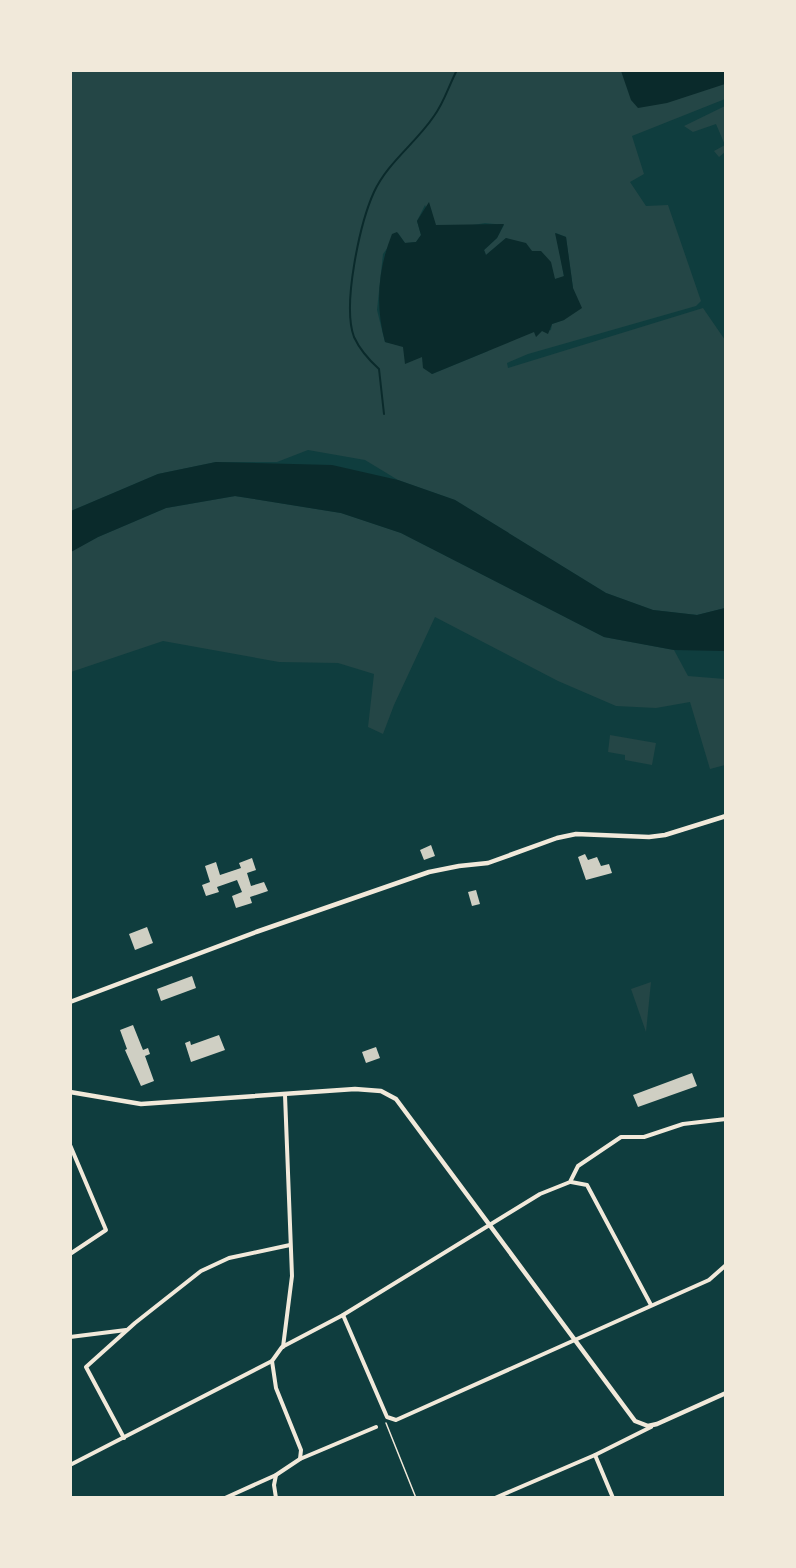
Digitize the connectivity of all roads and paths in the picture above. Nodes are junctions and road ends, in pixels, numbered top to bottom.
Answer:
1 (726, 816) edge
2 (70, 1002) edge
3 (70, 1092) edge
4 (285, 1095) junction
5 (726, 1119) edge
6 (70, 1145) edge
7 (570, 1182) junction
8 (490, 1226) junction
9 (290, 1245) junction
10 (70, 1254) edge
11 (726, 1265) edge
12 (651, 1305) junction
13 (343, 1315) junction
14 (127, 1330) junction
15 (70, 1337) edge
16 (574, 1342) junction
17 (282, 1347) junction
18 (272, 1361) junction
19 (726, 1393) edge
20 (387, 1417) junction
21 (657, 1424) junction
22 (376, 1427) dead end
23 (124, 1438) junction
24 (595, 1455) junction
25 (300, 1459) junction
26 (70, 1465) edge
27 (276, 1475) junction
28 (225, 1497) edge
29 (276, 1497) edge
30 (416, 1497) edge
31 (495, 1497) edge
32 (613, 1497) edge

1 - 2 street
3 - 4 street
4 - 8 street
4 - 9 street
5 - 7 street
6 - 10 street
7 - 8 street
7 - 12 street
8 - 13 street
8 - 16 street
9 - 14 street
9 - 17 street
11 - 12 street
12 - 16 street
13 - 17 street
13 - 20 street
14 - 15 street
14 - 23 street
16 - 20 street
16 - 21 street
17 - 18 street
18 - 23 street
18 - 25 street
19 - 21 street
20 - 30 path
21 - 24 street
22 - 25 street
23 - 26 street
24 - 31 street
24 - 32 street
25 - 27 street
27 - 28 street
27 - 29 street

